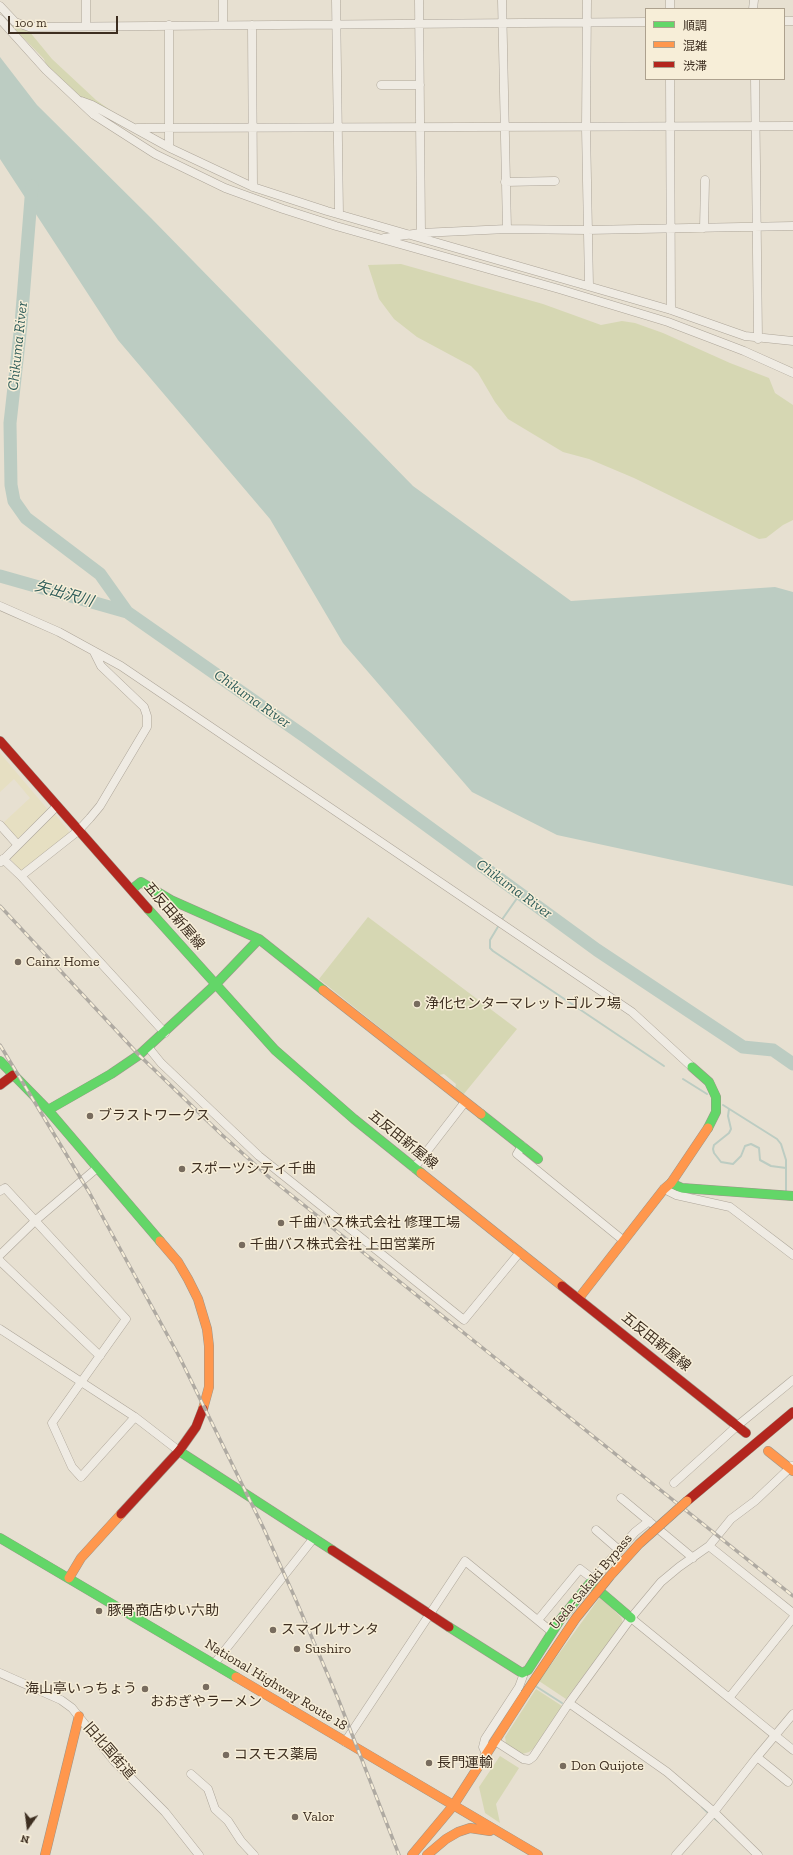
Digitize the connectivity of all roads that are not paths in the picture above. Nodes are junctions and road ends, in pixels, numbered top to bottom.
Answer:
1 (86, 0) edge
2 (223, 0) edge
3 (336, 0) edge
4 (419, 0) edge
5 (502, 0) edge
6 (588, 0) edge
7 (0, 6) edge
8 (0, 19) edge
9 (503, 22) junction
10 (588, 22) junction
11 (645, 22) edge
12 (419, 23) junction
13 (336, 24) junction
14 (223, 25) junction
15 (252, 25) junction
16 (86, 26) junction
17 (169, 26) junction
18 (670, 80) edge
19 (754, 80) edge
20 (381, 85) dead end
21 (420, 85) junction
22 (78, 100) junction
23 (755, 125) junction
24 (793, 126) edge
25 (136, 128) junction
26 (169, 128) junction
27 (253, 128) junction
28 (338, 128) junction
29 (420, 128) junction
30 (506, 128) junction
31 (586, 128) junction
32 (670, 128) junction
33 (169, 146) junction
34 (704, 180) dead end
35 (556, 181) dead end
36 (505, 182) junction
37 (253, 187) junction
38 (283, 210) junction
39 (327, 211) junction
40 (339, 214) junction
41 (793, 226) edge
42 (756, 227) junction
43 (704, 228) junction
44 (507, 229) junction
45 (670, 229) junction
46 (587, 230) junction
47 (421, 233) junction
48 (409, 234) junction
49 (381, 239) junction
50 (589, 286) junction
51 (671, 310) junction
52 (758, 339) junction
53 (793, 341) edge
54 (793, 373) edge
55 (0, 606) edge
56 (94, 651) junction
57 (0, 741) edge
58 (57, 806) junction
59 (0, 825) edge
60 (78, 831) junction
61 (17, 844) junction
62 (2, 860) edge
63 (21, 876) junction
64 (132, 889) junction
65 (259, 939) junction
66 (215, 985) junction
67 (165, 1033) junction
68 (148, 1047) junction
69 (0, 1060) edge
70 (692, 1067) joint
71 (13, 1075) junction
72 (0, 1085) edge
73 (464, 1102) junction
74 (48, 1110) junction
75 (522, 1146) junction
76 (538, 1159) dead end
77 (97, 1168) junction
78 (414, 1168) junction
79 (671, 1183) junction
80 (664, 1190) junction
81 (0, 1191) edge
82 (788, 1196) edge
83 (36, 1220) junction
84 (624, 1241) junction
85 (520, 1252) junction
86 (0, 1255) edge
87 (793, 1255) edge
88 (0, 1261) edge
89 (579, 1298) junction
90 (0, 1329) edge
91 (100, 1356) junction
92 (793, 1380) edge
93 (82, 1382) junction
94 (793, 1412) edge
95 (135, 1417) junction
96 (737, 1426) junction
97 (746, 1433) dead end
98 (768, 1450) dead end
99 (179, 1451) junction
100 (792, 1468) edge
101 (674, 1483) dead end
102 (621, 1498) dead end
103 (649, 1521) junction
104 (596, 1530) dead end
105 (0, 1538) edge
106 (313, 1539) junction
107 (709, 1546) junction
108 (619, 1550) junction
109 (693, 1558) junction
110 (69, 1578) junction
111 (592, 1581) junction
112 (793, 1613) edge
113 (429, 1616) junction
114 (631, 1618) junction
115 (793, 1618) edge
116 (538, 1620) junction
117 (552, 1632) junction
118 (214, 1664) junction
119 (522, 1672) junction
120 (0, 1673) edge
121 (729, 1698) junction
122 (569, 1703) junction
123 (793, 1714) edge
124 (79, 1716) junction
125 (776, 1736) junction
126 (495, 1741) junction
127 (345, 1742) junction
128 (793, 1750) edge
129 (486, 1754) junction
130 (757, 1757) junction
131 (191, 1774) dead end
132 (788, 1782) dead end
133 (452, 1806) junction
134 (714, 1812) junction
135 (506, 1836) junction
136 (45, 1855) edge
137 (199, 1855) edge
138 (254, 1855) edge
139 (412, 1855) edge
140 (427, 1855) edge
141 (538, 1855) edge
142 (676, 1855) edge
143 (758, 1855) edge

1 - 16 street
2 - 14 street
3 - 13 street
4 - 12 street
5 - 9 street
6 - 10 street
7 - 16 street
8 - 22 street
9 - 10 street
9 - 12 street
9 - 30 street
10 - 11 street
10 - 31 street
12 - 13 street
12 - 21 street
13 - 15 street
13 - 28 street
14 - 15 street
14 - 17 street
15 - 27 street
16 - 17 street
17 - 26 street
18 - 32 street
19 - 23 street
20 - 21 street
21 - 29 street
22 - 25 street
22 - 38 street
23 - 24 street
23 - 32 street
23 - 42 street
25 - 26 street
25 - 33 street
26 - 27 street
26 - 33 street
27 - 28 street
27 - 37 street
28 - 29 street
28 - 40 street
29 - 30 street
29 - 47 street
30 - 31 street
30 - 36 street
31 - 32 street
31 - 46 street
32 - 45 street
33 - 37 street
34 - 43 street
35 - 36 street
36 - 44 street
37 - 39 street
38 - 39 street
38 - 49 street
39 - 40 street
40 - 48 street
41 - 42 street
42 - 43 street
42 - 52 street
43 - 45 street
44 - 46 street
44 - 47 street
45 - 46 street
45 - 51 street
46 - 50 street
47 - 48 street
48 - 49 street
48 - 50 street
49 - 54 street
50 - 51 street
51 - 52 street
52 - 53 street
55 - 56 street
56 - 60 street
56 - 70 street
57 - 58 main road, 五反田新屋線
58 - 60 main road, 五反田新屋線
58 - 61 street
59 - 61 street
60 - 63 street
60 - 64 main road, 五反田新屋線
61 - 62 street
62 - 63 street
63 - 67 street
64 - 65 main road
64 - 66 main road, 五反田新屋線
65 - 66 main road
65 - 73 main road
66 - 67 main road
66 - 78 main road, 五反田新屋線
67 - 68 main road
68 - 74 main road
68 - 85 street
69 - 71 main road
70 - 79 main road
71 - 72 main road
71 - 74 main road
73 - 75 main road
73 - 78 street
74 - 77 main road
75 - 76 main road
75 - 84 street
77 - 83 street
77 - 99 main road
78 - 85 main road, 五反田新屋線
79 - 80 main road
79 - 82 main road
80 - 84 main road
80 - 87 street
81 - 83 street
83 - 86 street
83 - 91 street
84 - 89 main road
85 - 89 main road, 五反田新屋線
88 - 91 street
89 - 96 main road, 五反田新屋線
90 - 93 street
91 - 93 street
92 - 96 street
93 - 95 street
93 - 95 street
94 - 126 main road, Ueda-Sakaki Bypass, bridge
95 - 99 street
96 - 97 main road, 五反田新屋線
96 - 101 street
98 - 100 main road
99 - 106 main road
99 - 110 main road
100 - 107 street
102 - 103 street
103 - 108 street
103 - 109 street
104 - 108 street
105 - 110 main road, National Highway Route 18
106 - 113 main road
106 - 118 street
107 - 109 street
107 - 112 street
108 - 111 street
109 - 114 street
110 - 118 main road, National Highway Route 18
111 - 114 main road
111 - 116 street
111 - 117 main road
113 - 116 street
113 - 119 main road
113 - 127 street
114 - 121 street
114 - 122 street
115 - 121 street
116 - 117 street
117 - 119 main road
118 - 127 main road, National Highway Route 18
119 - 129 street
120 - 124 street, 旧北国街道
121 - 125 street
122 - 126 street
122 - 134 street
123 - 125 street
124 - 136 main road
124 - 137 street, 旧北国街道
125 - 128 street
125 - 130 street
126 - 129 main road, Ueda-Sakaki Bypass
127 - 133 main road, National Highway Route 18
129 - 133 main road, Ueda-Sakaki Bypass
130 - 132 street
130 - 134 street
131 - 138 street
133 - 135 main road, National Highway Route 18
133 - 139 main road, Ueda-Sakaki Bypass
134 - 142 street
134 - 143 street
135 - 140 main road
135 - 141 main road, National Highway Route 18

